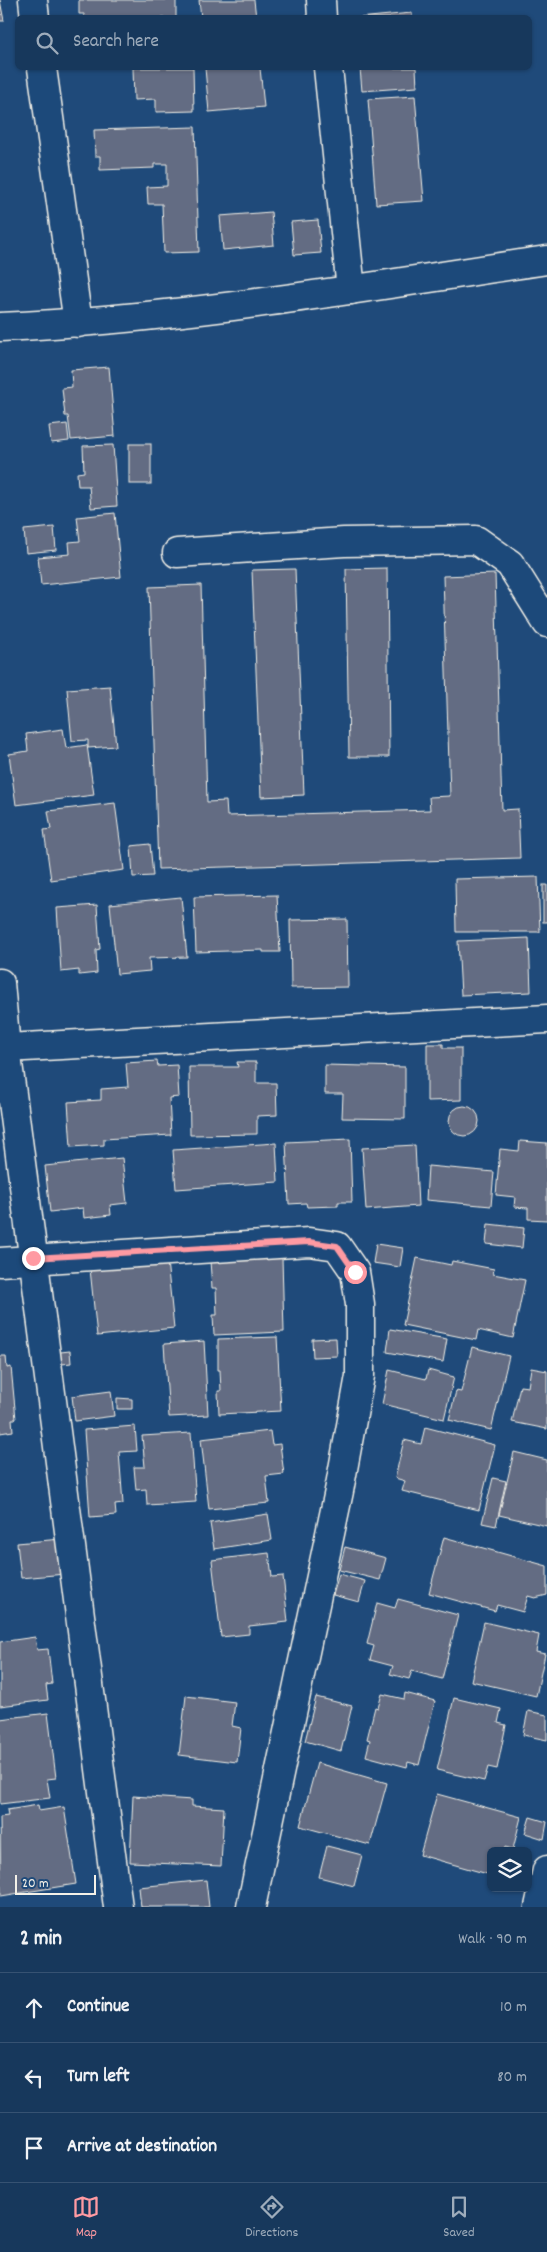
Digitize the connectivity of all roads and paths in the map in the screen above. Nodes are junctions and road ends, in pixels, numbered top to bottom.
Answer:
1 (33, 0) edge
2 (320, 0) edge
3 (35, 15) edge
4 (322, 15) edge
5 (42, 70) edge
6 (328, 70) edge
7 (547, 260) edge
8 (351, 290) junction
9 (78, 323) junction
10 (0, 327) edge
11 (177, 553) dead end
12 (547, 623) edge
13 (0, 983) edge
14 (547, 1019) edge
15 (6, 1048) junction
16 (33, 1258) junction
17 (0, 1262) edge
18 (547, 1870) edge
19 (118, 1907) edge
20 (251, 1907) edge
21 (539, 1907) edge

1 - 3 street
2 - 4 street
5 - 9 street
6 - 8 street
7 - 8 street
8 - 9 street
9 - 10 street
11 - 12 street
13 - 15 street
14 - 15 street
15 - 16 street
16 - 17 street
16 - 19 street
16 - 20 street
18 - 21 street

